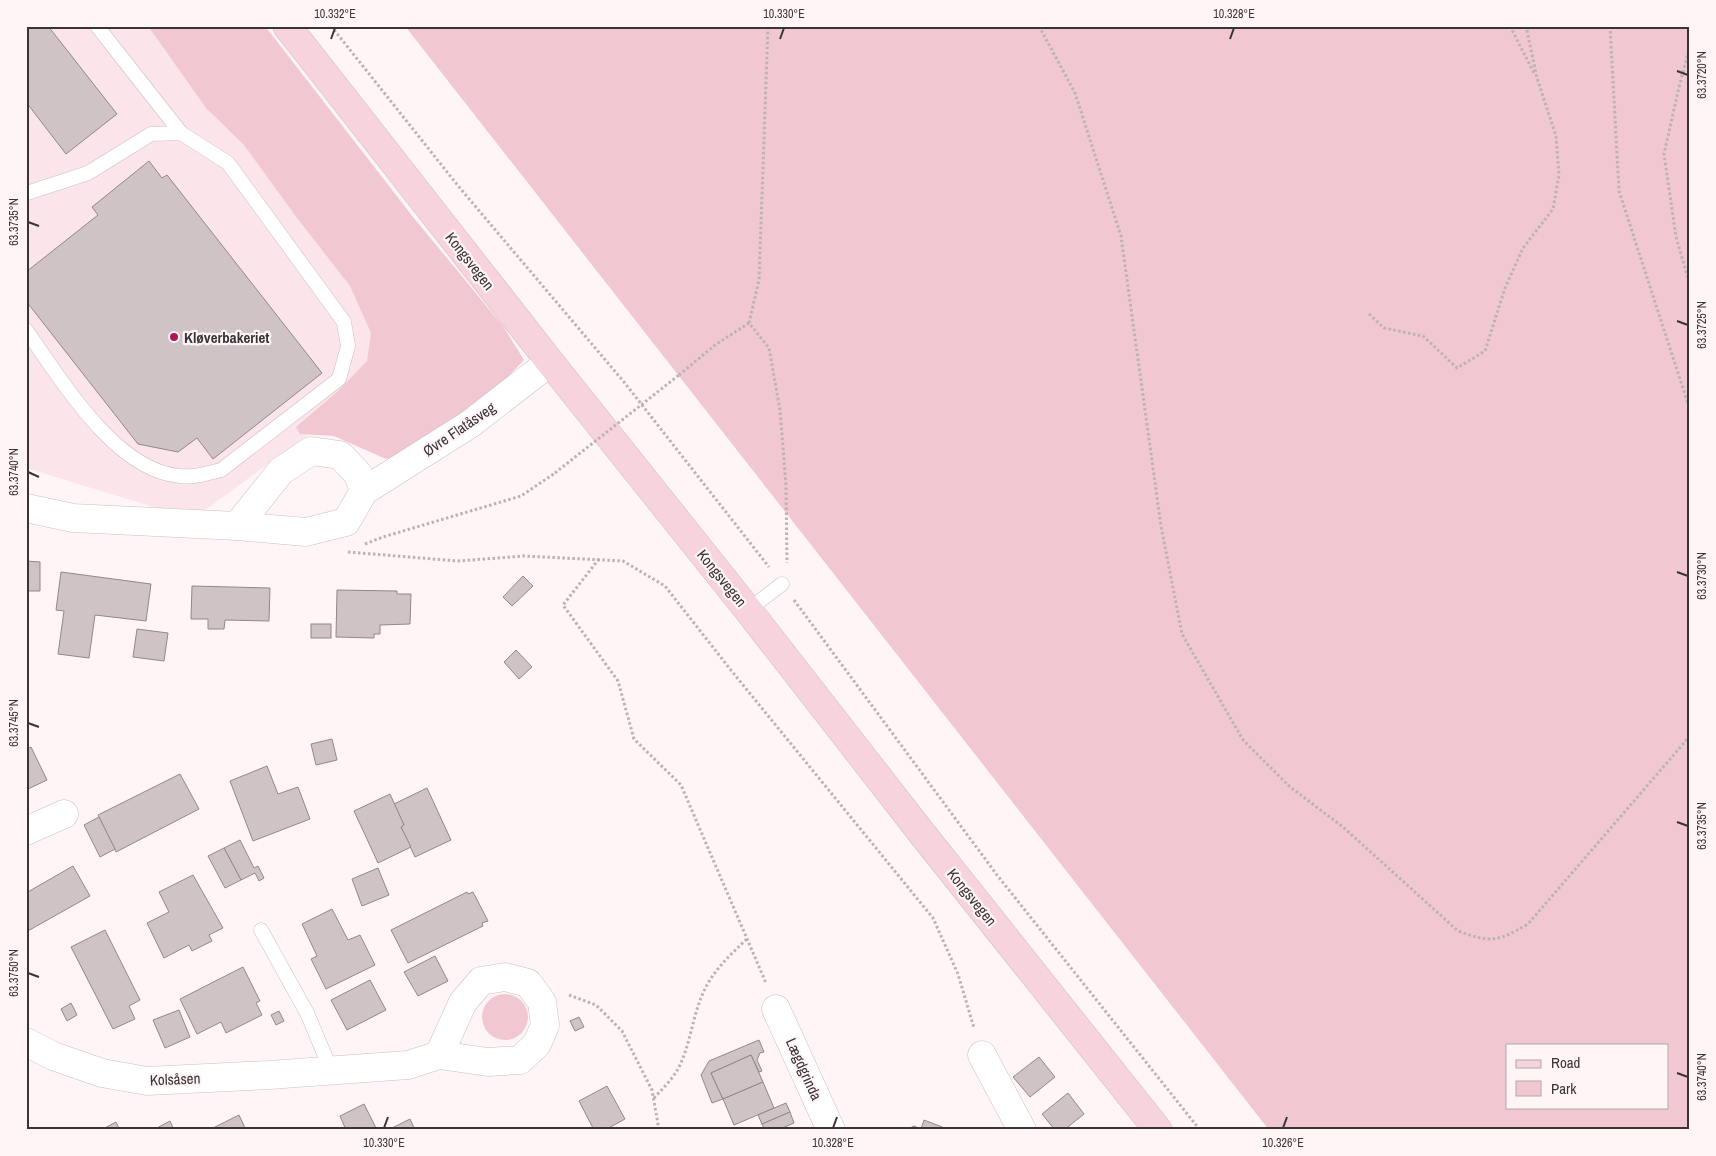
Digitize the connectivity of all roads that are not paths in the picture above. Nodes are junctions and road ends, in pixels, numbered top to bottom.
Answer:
1 (97, 26) edge
2 (287, 26) edge
3 (181, 133) junction
4 (27, 192) edge
5 (26, 330) edge
6 (550, 362) junction
7 (364, 491) junction
8 (26, 508) edge
9 (237, 526) junction
10 (782, 584) road end
11 (748, 610) junction
12 (64, 814) dead end
13 (26, 831) edge
14 (261, 930) dead end
15 (776, 1009) road end
16 (26, 1042) edge
17 (439, 1055) junction
18 (982, 1055) road end
19 (331, 1070) junction
20 (831, 1130) edge
21 (1022, 1130) edge
22 (1158, 1130) edge

1 - 3 lane
2 - 6 main road, Kongsvegen
3 - 4 lane
3 - 5 lane
6 - 7 street, Øvre Flatåsveg
6 - 11 main road, Kongsvegen
7 - 9 street, Øvre Flatåsveg
7 - 9 street
8 - 9 street, Øvre Flatåsveg
10 - 11 lane
11 - 22 main road, Kongsvegen
12 - 13 street
14 - 19 lane
15 - 20 street, Lægdgrinda
16 - 19 street, Kolsåsen
17 - 17 street, Kolsåsen
17 - 19 street, Kolsåsen
18 - 21 street

